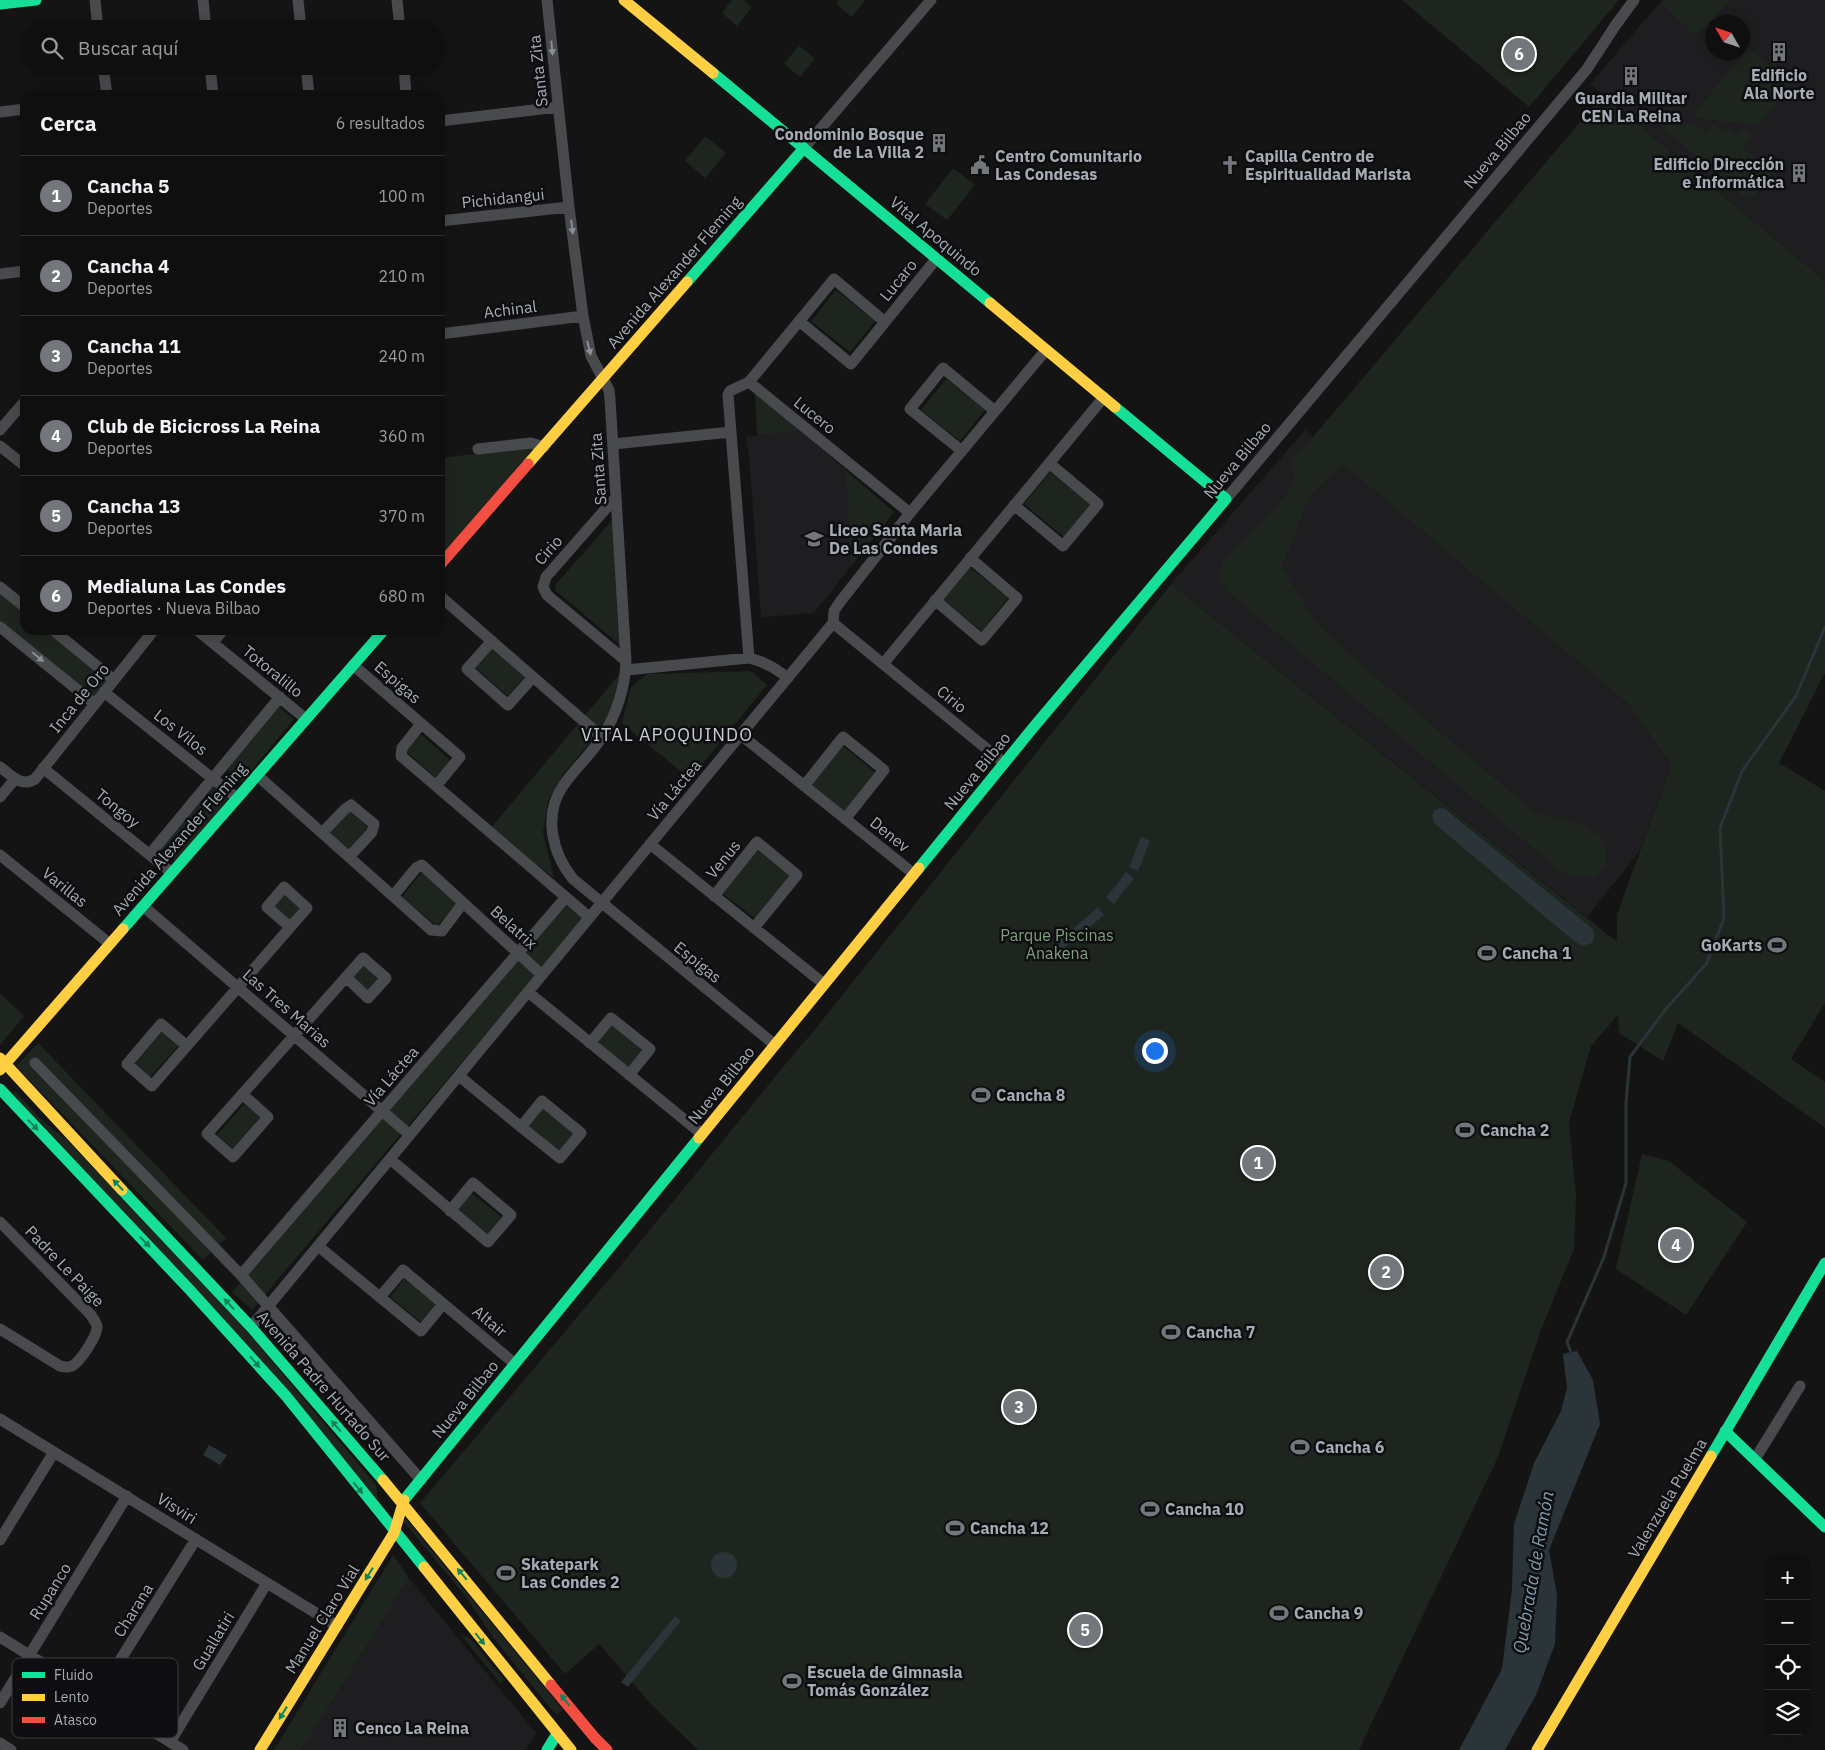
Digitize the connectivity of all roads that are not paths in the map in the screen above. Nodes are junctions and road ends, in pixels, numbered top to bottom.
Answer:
1 (36, 0) edge
2 (95, 0) edge
3 (203, 0) edge
4 (298, 0) edge
5 (397, 0) edge
6 (546, 0) edge
7 (624, 0) edge
8 (931, 0) edge
9 (1634, 0) edge
10 (0, 4) edge
11 (97, 20) edge
12 (205, 20) edge
13 (300, 20) edge
14 (399, 20) edge
15 (104, 75) edge
16 (211, 75) edge
17 (307, 75) edge
18 (405, 75) edge
19 (106, 90) edge
20 (212, 90) edge
21 (308, 90) edge
22 (406, 90) edge
23 (558, 107) junction
24 (20, 110) edge
25 (0, 112) edge
26 (445, 120) edge
27 (804, 148) junction
28 (569, 207) junction
29 (445, 220) edge
30 (937, 258) junction
31 (20, 272) edge
32 (0, 274) edge
33 (583, 316) junction
34 (799, 321) junction
35 (885, 322) junction
36 (445, 333) edge
37 (1046, 350) junction
38 (603, 378) junction
39 (749, 382) junction
40 (1104, 397) junction
41 (20, 406) edge
42 (995, 411) junction
43 (2, 426) edge
44 (731, 432) junction
45 (613, 444) junction
46 (0, 446) edge
47 (544, 447) junction
48 (478, 449) dead end
49 (962, 451) junction
50 (20, 462) edge
51 (1049, 463) junction
52 (616, 497) junction
53 (1226, 499) junction
54 (1014, 505) junction
55 (910, 513) junction
56 (970, 558) junction
57 (445, 559) edge
58 (0, 587) edge
59 (445, 600) edge
60 (935, 600) junction
61 (20, 603) edge
62 (833, 623) junction
63 (0, 627) edge
64 (59, 635) edge
65 (150, 635) edge
66 (203, 635) edge
67 (219, 635) edge
68 (380, 635) edge
69 (492, 641) junction
70 (213, 643) junction
71 (749, 658) junction
72 (883, 664) junction
73 (353, 665) junction
74 (626, 665) junction
75 (533, 677) junction
76 (788, 678) junction
77 (114, 680) junction
78 (104, 692) junction
79 (280, 698) junction
80 (95, 704) junction
81 (306, 719) junction
82 (421, 724) junction
83 (741, 735) junction
84 (602, 737) junction
85 (1004, 763) junction
86 (0, 767) edge
87 (43, 768) junction
88 (258, 775) junction
89 (213, 778) junction
90 (20, 781) junction
91 (436, 786) junction
92 (804, 786) junction
93 (0, 797) edge
94 (237, 798) junction
95 (845, 819) junction
96 (322, 832) junction
97 (650, 844) junction
98 (150, 854) junction
99 (0, 855) edge
100 (349, 857) junction
101 (172, 872) junction
102 (914, 874) junction
103 (393, 896) junction
104 (714, 896) junction
105 (566, 897) junction
106 (463, 903) junction
107 (602, 903) junction
108 (143, 906) junction
109 (589, 917) junction
110 (290, 927) dead end
111 (754, 928) junction
112 (110, 944) junction
113 (518, 953) junction
114 (542, 975) junction
115 (346, 977) dead end
116 (824, 984) junction
117 (238, 987) junction
118 (528, 992) junction
119 (294, 1035) junction
120 (590, 1043) junction
121 (775, 1045) junction
122 (187, 1046) junction
123 (34, 1063) dead end
124 (2, 1064) edge
125 (629, 1075) junction
126 (459, 1076) junction
127 (0, 1089) edge
128 (242, 1094) junction
129 (382, 1111) junction
130 (521, 1127) junction
131 (702, 1134) junction
132 (410, 1135) junction
133 (390, 1159) junction
134 (450, 1210) junction
135 (0, 1222) edge
136 (318, 1246) junction
137 (1825, 1263) edge
138 (241, 1275) junction
139 (380, 1297) junction
140 (443, 1304) junction
141 (269, 1306) junction
142 (251, 1327) junction
143 (0, 1329) edge
144 (516, 1364) junction
145 (1800, 1386) dead end
146 (0, 1419) edge
147 (1725, 1431) junction
148 (54, 1452) junction
149 (1755, 1459) junction
150 (421, 1480) junction
151 (127, 1496) junction
152 (402, 1502) junction
153 (1825, 1527) edge
154 (2, 1533) edge
155 (394, 1533) junction
156 (196, 1539) junction
157 (267, 1583) junction
158 (337, 1626) junction
159 (0, 1637) edge
160 (29, 1655) junction
161 (27, 1658) edge
162 (34, 1658) edge
163 (121, 1658) edge
164 (12, 1683) edge
165 (0, 1703) edge
166 (178, 1729) edge
167 (557, 1734) junction
168 (164, 1738) edge
169 (172, 1738) edge
170 (595, 1738) junction
171 (170, 1742) junction
172 (0, 1743) edge
173 (11, 1750) edge
174 (183, 1750) edge
175 (260, 1750) edge
176 (547, 1750) edge
177 (571, 1750) edge
178 (607, 1750) edge
179 (1537, 1750) edge

1 - 10 street
2 - 11 street
3 - 12 street
4 - 13 street
5 - 14 street
6 -> 23 street, Santa Zita
7 - 27 street, Vital Apoquindo
8 - 27 street, Avenida Alexander Fleming
9 - 53 street, Nueva Bilbao
15 - 19 street
16 - 20 street
17 - 21 street
18 - 22 street
23 - 26 street
23 - 28 street, Santa Zita
24 - 25 street
27 - 30 street, Vital Apoquindo
27 - 38 street, Avenida Alexander Fleming
28 - 29 street, Pichidangui
28 -> 33 street, Santa Zita
30 - 35 street, Lucaro
30 - 37 street, Vital Apoquindo
31 - 32 street
33 - 36 street, Achinal
33 -> 38 street, Santa Zita
34 - 35 street, Lucaro
34 - 35 street, Lucaro
34 - 39 street, Lucaro
37 - 40 street, Vital Apoquindo
37 - 42 street, Vía Láctea
38 - 45 street, Santa Zita
38 - 47 street, Avenida Alexander Fleming
39 - 44 street
39 - 55 street, Lucero
40 - 51 street
40 - 53 street, Vital Apoquindo
41 - 43 street
42 - 49 street, Vía Láctea
42 - 49 street
44 - 45 street
44 - 71 street
45 - 52 street, Santa Zita
46 - 50 street
47 - 48 street
47 - 57 street, Avenida Alexander Fleming
49 - 55 street, Vía Láctea
51 - 54 street
51 - 54 street
52 - 74 street, Santa Zita
52 - 74 street, Cirio
53 - 85 street, Nueva Bilbao
54 - 56 street
55 - 62 street, Vía Láctea
56 - 60 street
56 - 60 street
58 - 61 street
59 - 69 street
60 - 72 street
62 - 72 street, Cirio
62 - 76 street, Vía Láctea
63 -> 80 street
64 - 77 street
65 - 77 street, Inca de Oro
66 - 70 street, Totoralillo
67 - 70 street
68 - 73 street, Avenida Alexander Fleming
69 - 75 street
69 - 75 street
70 - 79 street, Totoralillo
71 - 74 street
71 - 76 street
72 - 85 street, Cirio
73 - 81 street, Avenida Alexander Fleming
73 - 82 street, Espigas
74 - 84 street, Santa Zita
75 - 84 street
76 - 83 street, Vía Láctea
77 - 78 street, Inca de Oro
78 - 80 street, Inca de Oro
78 - 89 street, Los Vilos
79 - 81 street, Totoralillo
79 - 89 street
80 - 87 street, Inca de Oro
81 - 88 street, Avenida Alexander Fleming
82 - 91 street, Espigas
82 - 91 street, Espigas
83 - 92 street, Denev
83 - 97 street, Vía Láctea
84 - 107 street, Santa Zita
85 - 102 street, Nueva Bilbao
86 - 90 street
87 - 90 street, Inca de Oro
87 - 98 street, Tongoy
88 - 94 street, Avenida Alexander Fleming
88 - 96 street
89 - 94 street, Los Vilos
89 - 98 street
90 - 93 street, Inca de Oro
91 - 105 street, Espigas
92 - 95 street, Denev
92 - 95 street, Denev
94 - 101 street, Avenida Alexander Fleming
95 - 102 street, Denev
96 - 100 street
96 - 100 street
97 - 104 street, Venus
97 - 107 street, Vía Láctea
98 - 101 street, Tongoy
99 - 112 street, Varillas
100 - 103 street
101 - 108 street, Avenida Alexander Fleming
102 - 116 street, Nueva Bilbao
103 - 106 street
103 - 106 street, Belatrix
104 - 111 street, Venus
104 - 111 street, Venus
105 - 109 street, Espigas
105 - 113 street, Vía Láctea
106 - 113 street, Belatrix
107 - 109 street, Vía Láctea
107 - 121 street, Espigas
108 - 112 street, Avenida Alexander Fleming
108 - 117 street, Las Tres Marias
109 - 114 street, Vía Láctea
110 - 117 street
111 - 116 street, Venus
112 - 124 street, Avenida Alexander Fleming
113 - 114 street, Belatrix
113 - 129 street, Vía Láctea
114 - 118 street, Vía Láctea
115 - 119 street
116 - 121 street, Nueva Bilbao
117 - 119 street, Las Tres Marias
117 - 122 street
118 - 120 street
118 - 126 street, Vía Láctea
119 - 128 street
119 - 129 street, Las Tres Marias
120 - 125 street
120 - 125 street
121 - 131 street, Nueva Bilbao
122 - 122 street
123 - 138 street, Avenida Padre Hurtado Sur
142 -> 124 street, Avenida Padre Hurtado Sur
125 - 131 street
126 - 130 street
126 - 132 street, Vía Láctea
127 -> 155 street
128 - 128 street
129 - 132 street, Las Tres Marias
129 - 138 street, Vía Láctea
130 - 130 street
131 - 144 street, Nueva Bilbao
132 - 133 street, Vía Láctea
133 - 134 street
133 - 136 street, Vía Láctea
134 - 134 street
135 - 143 street, Padre Le Paige
136 - 139 street
136 - 141 street, Vía Láctea
137 - 147 street, Valenzuela Puelma
138 - 141 street, Avenida Padre Hurtado Sur
139 - 140 street, Altair
139 - 140 street
140 - 144 street, Altair
141 - 142 street, Vía Láctea
141 - 150 street, Avenida Padre Hurtado Sur
152 -> 142 street, Avenida Padre Hurtado Sur
144 - 150 street, Nueva Bilbao
145 - 149 street
146 - 148 street, Visviri
147 - 149 street
147 - 179 street, Valenzuela Puelma
148 - 151 street, Visviri
148 - 154 street
149 - 153 street
150 - 152 street, Nueva Bilbao
151 - 156 street, Visviri
151 - 160 street, Rupanco
152 - 155 street, Manuel Claro Vial
170 -> 152 street, Avenida Padre Hurtado Sur
155 -> 158 street, Manuel Claro Vial
155 -> 167 street
156 - 157 street, Visviri
156 - 163 street, Charana
157 - 158 street, Visviri
157 - 166 street, Guallatiri
158 -> 175 street, Manuel Claro Vial
159 - 160 street
160 - 161 street, Rupanco
160 - 162 street
164 - 165 street, Rupanco
167 - 170 street
167 - 176 street
167 - 177 street
168 - 171 street
169 - 171 street, Guallatiri
170 - 178 street, Avenida Padre Hurtado Sur
171 - 174 street
172 - 173 street

